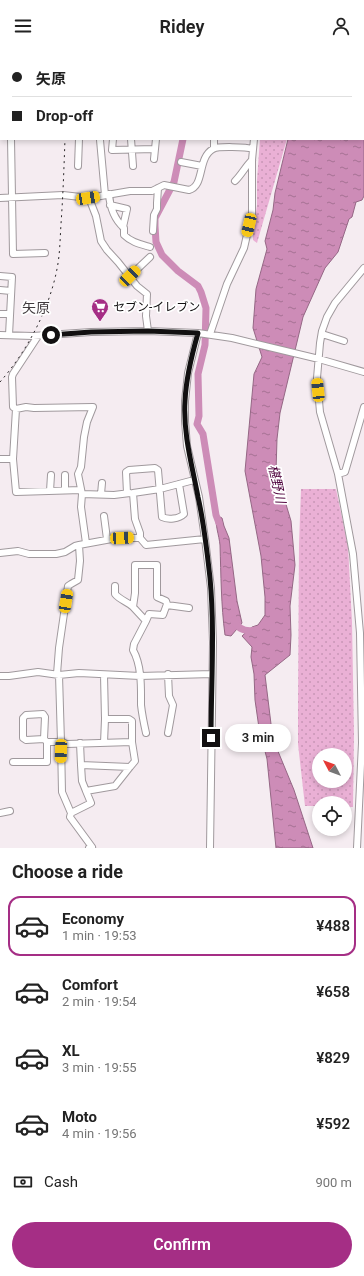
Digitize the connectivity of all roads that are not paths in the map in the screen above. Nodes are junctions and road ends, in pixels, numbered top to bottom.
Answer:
1 (11, 140) edge
2 (79, 140) edge
3 (100, 140) dead end
4 (113, 140) edge
5 (131, 140) edge
6 (156, 140) edge
7 (214, 140) edge
8 (254, 140) edge
9 (214, 148) junction
10 (155, 149) junction
11 (253, 149) junction
12 (132, 150) junction
13 (154, 159) dead end
14 (252, 160) junction
15 (181, 162) dead end
16 (78, 166) dead end
17 (133, 166) dead end
18 (202, 166) junction
19 (235, 181) dead end
20 (158, 188) junction
21 (107, 195) junction
22 (0, 198) edge
23 (12, 198) junction
24 (88, 198) junction
25 (110, 205) junction
26 (123, 227) junction
27 (153, 231) dead end
28 (147, 244) dead end
29 (45, 253) dead end
30 (150, 257) dead end
31 (364, 268) edge
32 (0, 276) edge
33 (130, 276) junction
34 (0, 290) edge
35 (11, 291) junction
36 (0, 314) edge
37 (10, 314) junction
38 (148, 331) junction
39 (198, 333) junction
40 (211, 334) junction
41 (322, 334) junction
42 (0, 335) edge
43 (9, 335) junction
44 (38, 336) junction
45 (344, 341) dead end
46 (318, 359) junction
47 (364, 372) edge
48 (364, 407) edge
49 (16, 409) junction
50 (0, 459) edge
51 (14, 459) junction
52 (338, 474) junction
53 (51, 475) dead end
54 (65, 475) dead end
55 (194, 480) junction
56 (102, 483) dead end
57 (179, 484) junction
58 (160, 489) junction
59 (65, 490) junction
60 (50, 491) junction
61 (81, 492) junction
62 (130, 493) junction
63 (102, 494) junction
64 (104, 516) dead end
65 (140, 538) junction
66 (107, 539) junction
67 (205, 539) junction
68 (86, 543) junction
69 (78, 544) junction
70 (0, 554) edge
71 (115, 586) dead end
72 (167, 605) junction
73 (133, 607) junction
74 (188, 608) dead end
75 (146, 621) junction
76 (58, 674) junction
77 (168, 674) junction
78 (212, 674) junction
79 (104, 675) junction
80 (0, 676) edge
81 (140, 676) junction
82 (105, 719) junction
83 (146, 733) dead end
84 (168, 733) dead end
85 (45, 740) junction
86 (61, 742) junction
87 (104, 742) junction
88 (132, 742) junction
89 (80, 743) junction
90 (13, 762) dead end
91 (81, 765) junction
92 (130, 767) junction
93 (362, 778) edge
94 (86, 791) junction
95 (10, 811) dead end
96 (0, 812) edge
97 (72, 813) junction
98 (89, 848) edge
99 (210, 848) edge
100 (357, 848) edge

1 - 23 street
2 - 16 street
3 - 21 street
4 - 12 street
5 - 12 street
6 - 10 street
7 - 9 street
8 - 11 street
9 - 11 street
9 - 18 street
10 - 12 street
10 - 13 street
11 - 14 street
12 - 17 street
14 - 19 street
14 - 40 street
15 - 18 street
18 - 20 street
20 - 21 street
20 - 27 street
21 - 24 street
21 - 25 street
22 - 23 street
23 - 24 street
23 - 29 street
24 - 33 street
25 - 26 street
25 - 26 street
26 - 28 street
30 - 33 street
31 - 41 street
32 - 35 street
33 - 38 street
34 - 35 street
35 - 37 street
36 - 37 street
37 - 43 street
38 - 39 street
38 - 44 street
39 - 40 street
39 - 55 street
40 - 46 street
41 - 45 street
41 - 46 street
42 - 43 street
43 - 44 street
44 - 49 street
46 - 47 street
46 - 52 street
48 - 52 street
49 - 51 street
49 - 61 street
50 - 51 street
51 - 60 street
52 - 93 street
53 - 60 street
54 - 59 street
55 - 57 street
55 - 67 street
56 - 63 street
57 - 58 street
57 - 58 street
58 - 62 street
58 - 62 street
59 - 60 street
59 - 61 street
61 - 63 street
61 - 68 street
62 - 63 street
62 - 65 street
64 - 66 street
65 - 66 street
65 - 67 street
66 - 68 street
67 - 78 street
68 - 69 street
69 - 70 street
69 - 76 street
71 - 73 street
72 - 73 street
72 - 74 street
72 - 75 street
73 - 75 street
75 - 81 street
76 - 79 street
76 - 80 street
76 - 86 street
77 - 78 street
77 - 81 street
77 - 84 street
78 - 99 street
79 - 81 street
79 - 82 street
81 - 83 street
82 - 87 street
82 - 88 street
85 - 85 street
85 - 86 street
85 - 90 street
86 - 89 street
86 - 97 street
87 - 88 street
87 - 89 street
88 - 92 street
89 - 91 street
91 - 92 street
91 - 94 street
92 - 94 street
93 - 100 street
94 - 97 street
95 - 96 street
97 - 98 street

